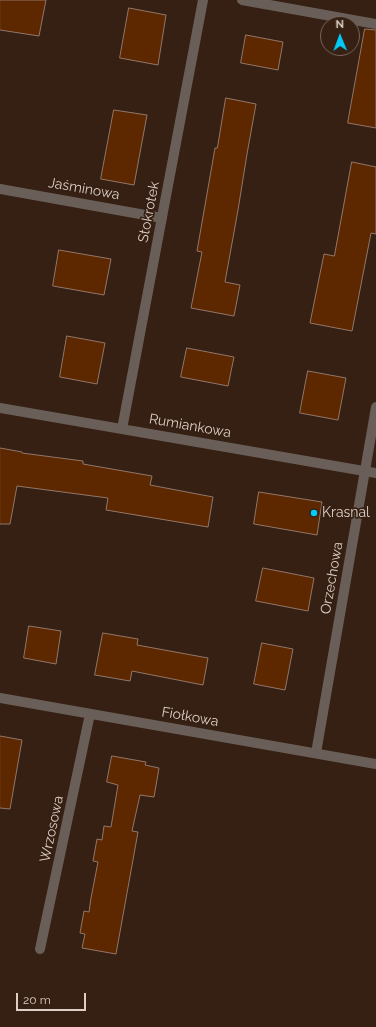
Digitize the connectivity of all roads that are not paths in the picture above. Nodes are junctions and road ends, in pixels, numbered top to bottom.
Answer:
1 (203, 0) edge
2 (242, 0) edge
3 (376, 24) edge
4 (0, 189) edge
5 (162, 218) junction
6 (376, 407) edge
7 (0, 408) edge
8 (122, 429) junction
9 (365, 470) junction
10 (376, 473) edge
11 (0, 698) edge
12 (90, 714) junction
13 (316, 753) junction
14 (376, 764) edge
15 (40, 949) dead end

1 - 5 street, Stokrotek
2 - 3 street
4 - 5 street, Jaśminowa
5 - 8 street, Stokrotek
6 - 9 street, Orzechowa
7 - 8 street, Rumiankowa
8 - 9 street, Rumiankowa
9 - 10 street, Rumiankowa
9 - 13 street, Orzechowa
11 - 12 street, Fiołkowa
12 - 13 street, Fiołkowa
12 - 15 street, Wrzosowa
13 - 14 street, Fiołkowa

